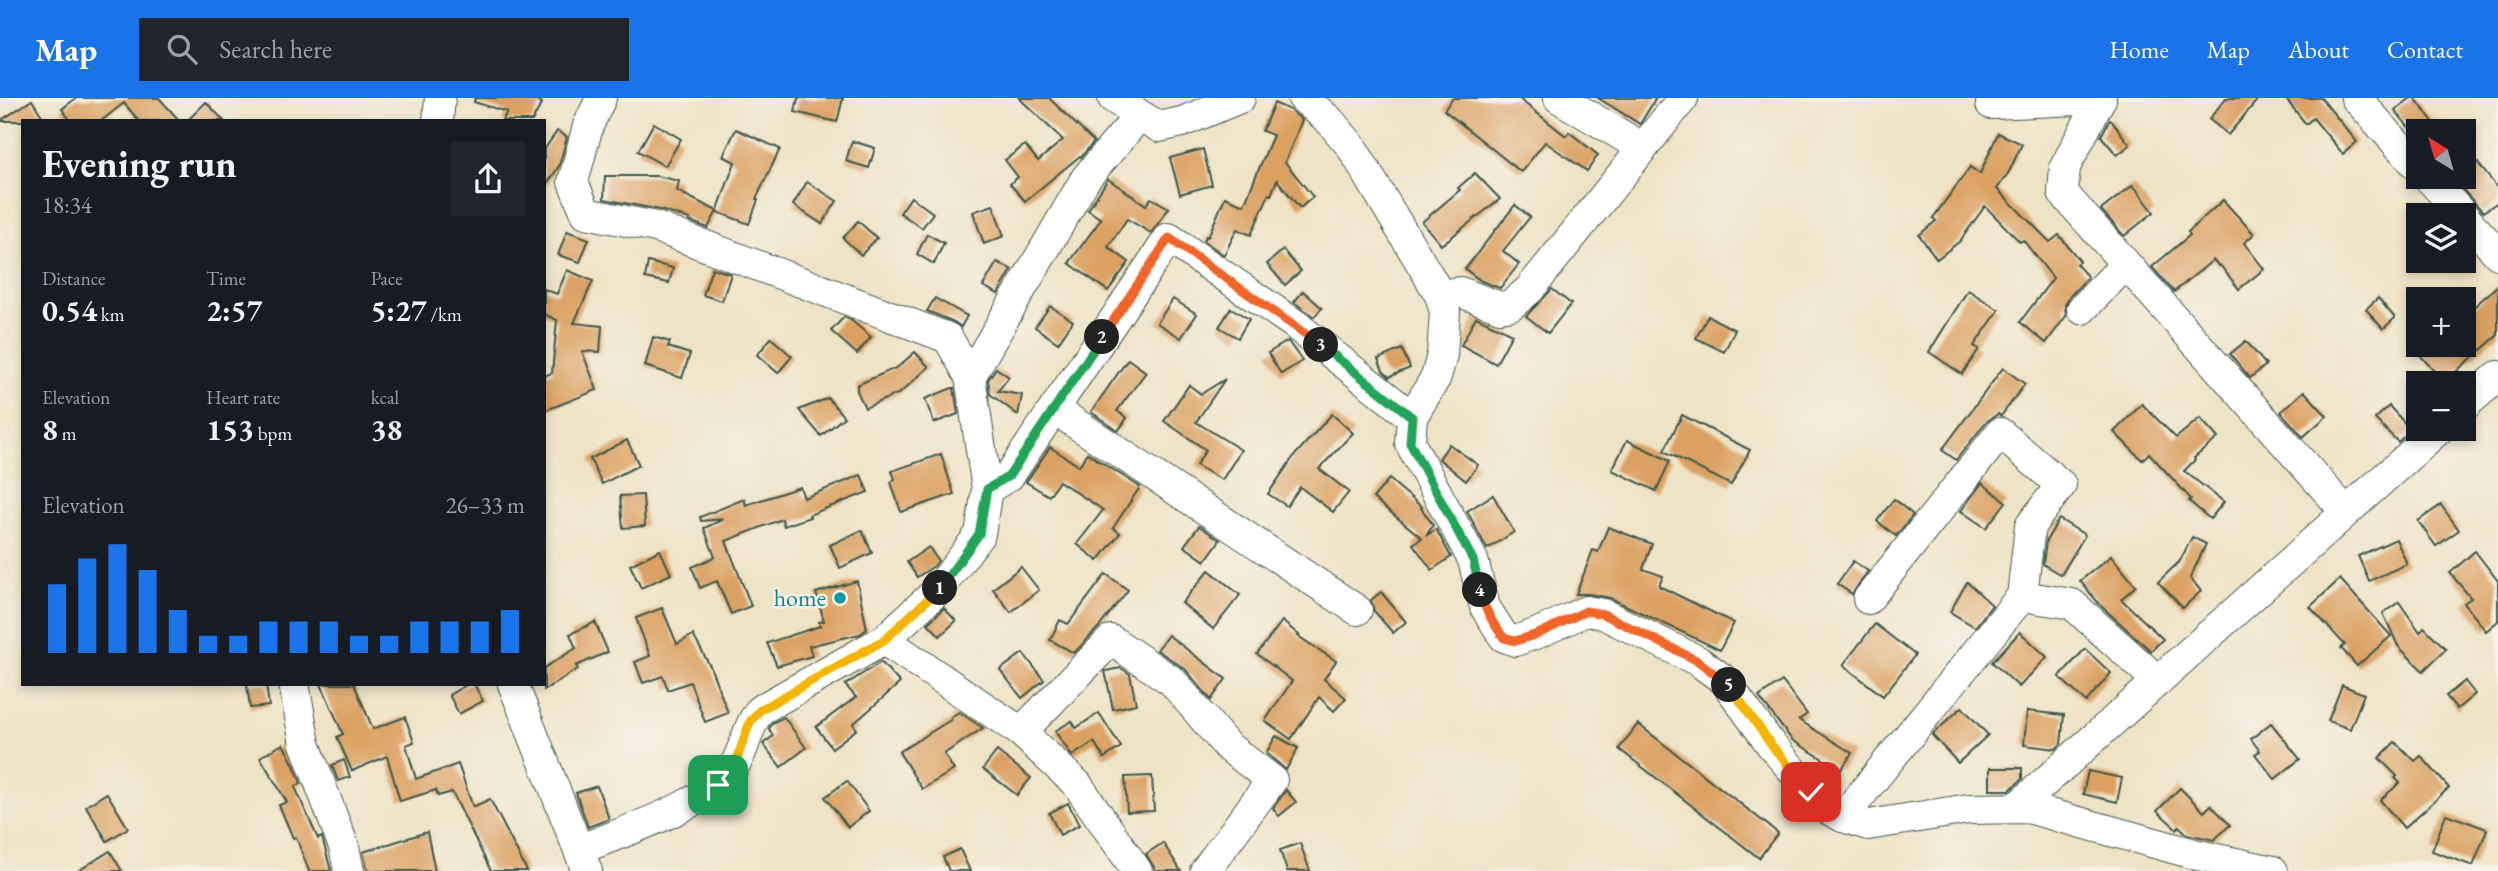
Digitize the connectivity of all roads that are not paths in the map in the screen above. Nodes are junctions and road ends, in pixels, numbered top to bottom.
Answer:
1 (440, 98) edge
2 (601, 98) edge
3 (1113, 98) edge
4 (1240, 98) edge
5 (1303, 98) edge
6 (1559, 98) edge
7 (1683, 98) edge
8 (2356, 98) edge
9 (2101, 99) edge
10 (1991, 104) dead end
11 (1335, 109) edge
12 (1139, 116) junction
13 (438, 119) edge
14 (1643, 148) junction
15 (2406, 154) edge
16 (2439, 189) edge
17 (2451, 203) edge
18 (2476, 230) edge
19 (2498, 254) edge
20 (2125, 265) junction
21 (1440, 295) junction
22 (2082, 309) dead end
23 (2498, 376) edge
24 (970, 377) junction
25 (2476, 395) edge
26 (1054, 409) junction
27 (1412, 417) junction
28 (2426, 441) edge
29 (987, 489) junction
30 (2346, 512) junction
31 (2022, 596) junction
32 (1868, 599) dead end
33 (1357, 610) dead end
34 (884, 640) junction
35 (2158, 681) junction
36 (294, 686) edge
37 (514, 686) edge
38 (1021, 732) junction
39 (2016, 808) junction
40 (1843, 817) junction
41 (583, 861) edge
42 (349, 871) edge
43 (1137, 871) edge
44 (1205, 871) edge
45 (2273, 871) edge

1 - 13 street
2 - 24 street
3 - 12 street
4 - 12 street
5 - 11 street
6 - 14 street
7 - 14 street
8 - 15 street
9 - 10 street
9 - 20 street
11 - 21 street
12 - 24 street
14 - 21 street
16 - 17 street
18 - 19 street
20 - 22 street
20 - 30 street
21 - 27 street
23 - 25 street
24 - 29 street
26 - 27 street
26 - 29 street
26 - 33 street
27 - 40 street
28 - 30 street
29 - 34 street
30 - 35 street
31 - 32 street
31 - 35 street
31 - 40 street
34 - 38 street
34 - 41 street
35 - 39 street
36 - 42 street
37 - 41 street
38 - 43 street
38 - 44 street
39 - 40 street
39 - 45 street

